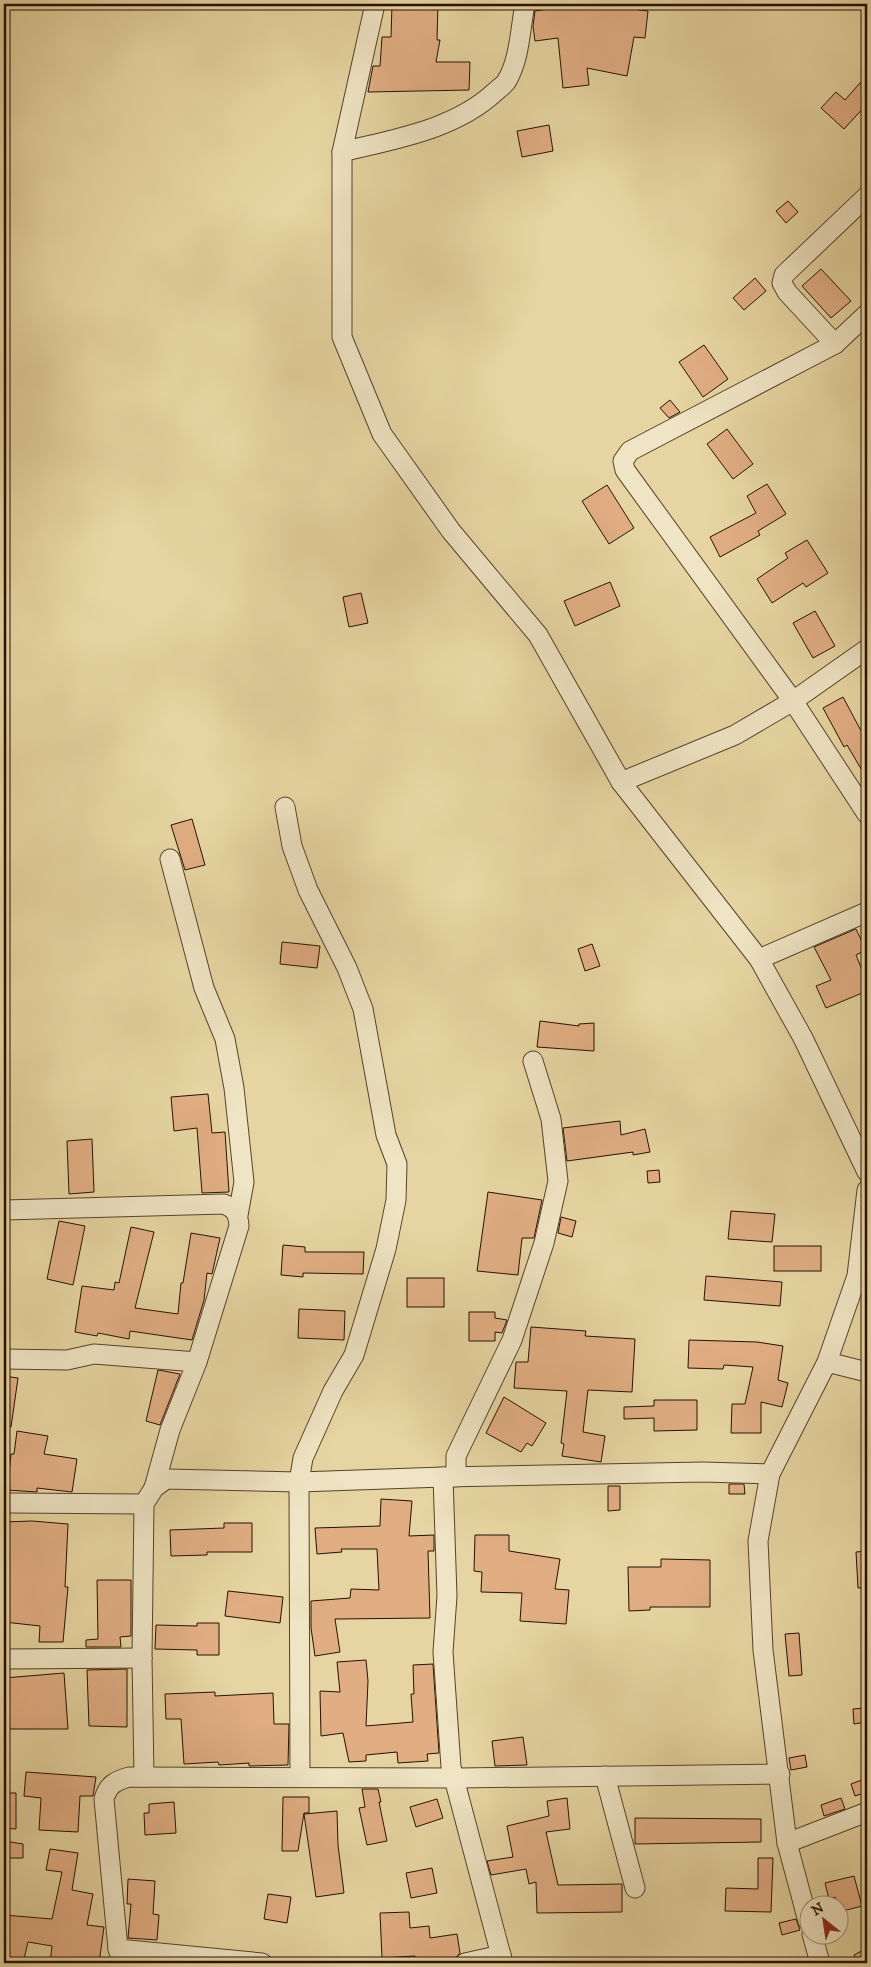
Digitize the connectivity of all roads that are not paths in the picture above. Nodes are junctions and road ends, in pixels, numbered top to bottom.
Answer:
1 (375, 4) edge
2 (524, 4) edge
3 (342, 152) junction
4 (867, 196) edge
5 (867, 314) edge
6 (835, 344) junction
7 (867, 650) edge
8 (793, 701) junction
9 (621, 782) junction
10 (285, 806) dead end
11 (867, 814) edge
12 (170, 859) dead end
13 (867, 912) edge
14 (759, 959) junction
15 (533, 1061) dead end
16 (867, 1172) edge
17 (867, 1190) edge
18 (4, 1210) edge
19 (238, 1215) junction
20 (4, 1359) edge
21 (197, 1362) junction
22 (827, 1362) junction
23 (867, 1372) edge
24 (770, 1474) junction
25 (450, 1477) junction
26 (299, 1482) junction
27 (149, 1496) junction
28 (10, 1503) dead end
29 (142, 1658) junction
30 (4, 1659) edge
31 (780, 1774) junction
32 (300, 1776) junction
33 (605, 1776) junction
34 (144, 1777) junction
35 (452, 1777) junction
36 (867, 1812) edge
37 (787, 1843) junction
38 (635, 1888) dead end
39 (801, 1894) edge
40 (815, 1944) edge
41 (120, 1956) edge
42 (502, 1959) edge
43 (262, 1963) edge
44 (465, 1963) edge
45 (820, 1963) edge

1 - 3 street
2 - 3 street
3 - 9 street
4 - 6 street
5 - 6 street
6 - 8 street
7 - 8 street
8 - 9 street
8 - 11 street
9 - 14 street
10 - 26 street
12 - 19 street
13 - 14 street
14 - 16 street
15 - 25 street
17 - 22 street
18 - 19 street
19 - 21 street
20 - 21 street
21 - 27 street
22 - 23 street
22 - 24 street
24 - 25 street
24 - 31 street
25 - 26 street
25 - 35 street
26 - 27 street
26 - 32 street
27 - 28 street
27 - 29 street
29 - 30 street
29 - 34 street
31 - 33 street
31 - 37 street
32 - 34 street
32 - 35 street
33 - 35 street
33 - 38 street
34 - 41 street
35 - 42 street
36 - 37 street
37 - 39 street
40 - 45 street
41 - 43 street
42 - 44 street

